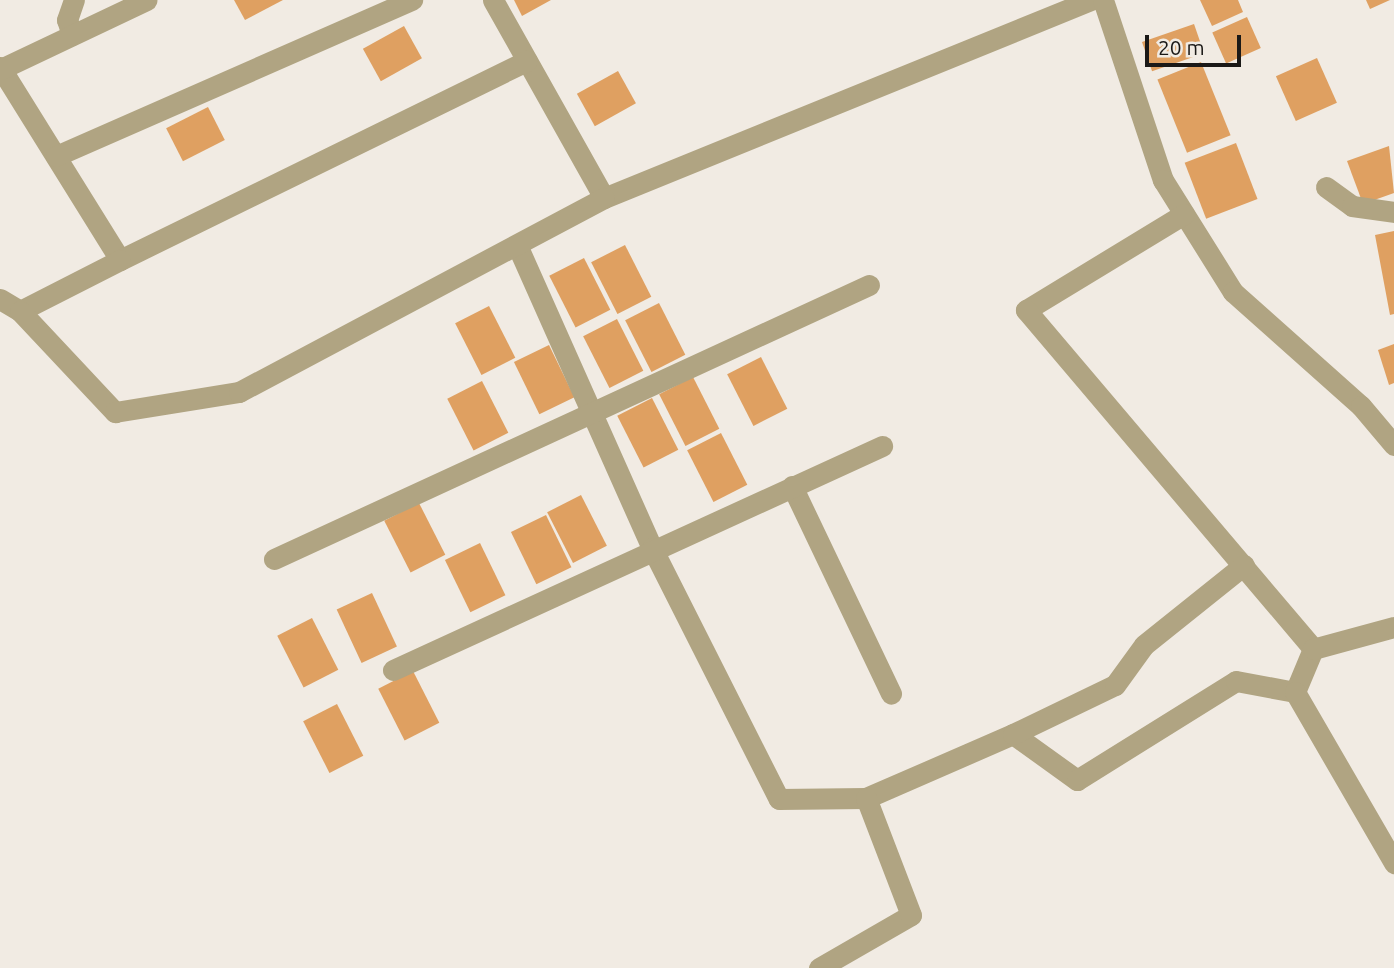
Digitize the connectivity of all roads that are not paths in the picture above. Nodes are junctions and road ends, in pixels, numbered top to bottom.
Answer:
1 (74, 0) edge
2 (146, 0) edge
3 (412, 0) edge
4 (493, 0) edge
5 (1091, 0) edge
6 (1103, 0) edge
7 (72, 35) junction
8 (527, 61) junction
9 (1, 68) edge
10 (56, 156) junction
11 (1326, 187) dead end
12 (604, 198) junction
13 (1394, 212) edge
14 (1184, 214) junction
15 (517, 245) junction
16 (120, 260) junction
17 (869, 285) dead end
18 (0, 299) edge
19 (20, 311) junction
20 (592, 415) junction
21 (1394, 445) edge
22 (882, 446) dead end
23 (792, 486) junction
24 (652, 548) junction
25 (274, 559) dead end
26 (1244, 565) junction
27 (1394, 626) edge
28 (1313, 649) junction
29 (393, 670) dead end
30 (1295, 692) junction
31 (891, 694) dead end
32 (1013, 734) junction
33 (866, 798) junction
34 (1394, 863) edge
35 (818, 968) edge

1 - 7 street
2 - 7 street
3 - 10 street
4 - 8 street
5 - 12 street
6 - 14 street
7 - 9 street
8 - 12 street
8 - 16 street
9 - 10 street
10 - 16 street
11 - 13 street
12 - 15 street
14 - 21 street
14 - 26 street
15 - 19 street
15 - 20 street
16 - 19 street
17 - 20 street
18 - 19 street
20 - 24 street
20 - 25 street
22 - 23 street
23 - 24 street
23 - 31 street
24 - 29 street
24 - 33 street
26 - 28 street
26 - 32 street
27 - 28 street
28 - 30 street
30 - 32 street
30 - 34 street
32 - 33 street
33 - 35 street

